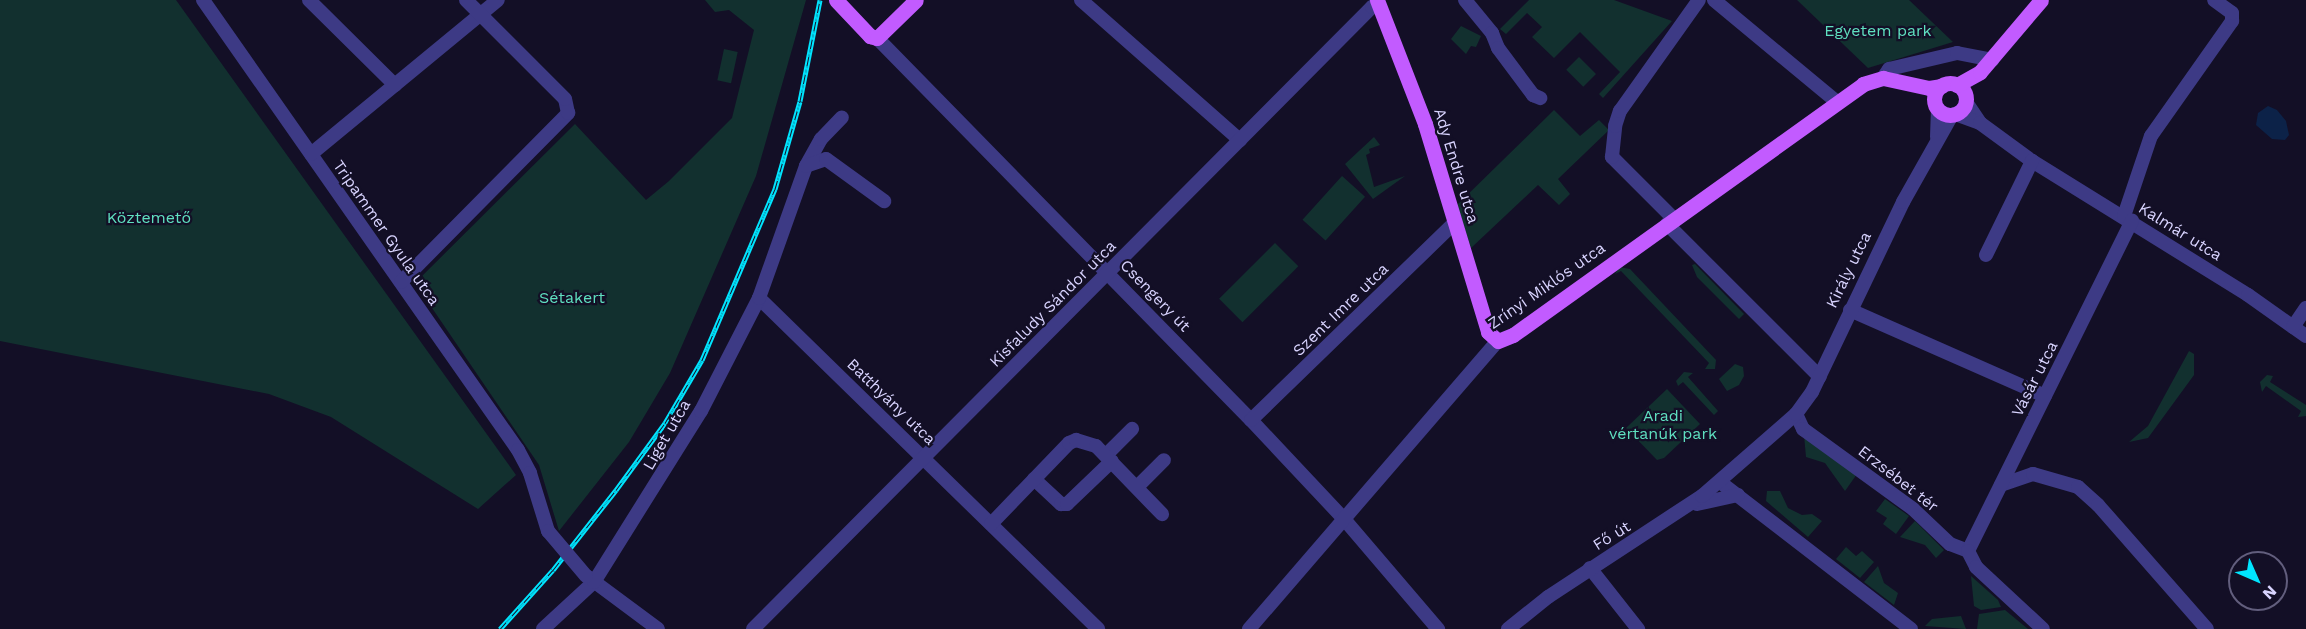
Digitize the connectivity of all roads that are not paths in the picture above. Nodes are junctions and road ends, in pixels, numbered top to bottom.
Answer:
1 (203, 0) edge
2 (309, 0) edge
3 (466, 0) edge
4 (498, 0) edge
5 (836, 0) edge
6 (916, 0) edge
7 (1081, 0) edge
8 (1465, 0) edge
9 (1699, 0) edge
10 (1714, 0) edge
11 (2041, 0) edge
12 (2214, 0) edge
13 (1378, 3) edge
14 (481, 14) junction
15 (877, 38) junction
16 (1987, 58) junction
17 (1883, 78) junction
18 (1908, 83) junction
19 (395, 85) junction
20 (1958, 92) junction
21 (1540, 98) dead end
22 (1837, 102) junction
23 (1945, 110) junction
24 (842, 117) dead end
25 (1980, 123) junction
26 (1240, 140) junction
27 (311, 154) junction
28 (2032, 161) junction
29 (806, 166) junction
30 (884, 201) dead end
31 (2128, 218) junction
32 (1671, 221) junction
33 (1454, 223) junction
34 (1986, 255) dead end
35 (1108, 272) junction
36 (401, 282) junction
37 (759, 298) junction
38 (2306, 308) edge
39 (1850, 310) junction
40 (2293, 327) junction
41 (2306, 336) edge
42 (1498, 341) junction
43 (1820, 377) junction
44 (2045, 396) junction
45 (1796, 414) junction
46 (1251, 420) junction
47 (1132, 429) dead end
48 (924, 458) junction
49 (1109, 458) junction
50 (1164, 460) dead end
51 (1034, 479) junction
52 (1720, 482) junction
53 (2001, 485) junction
54 (1137, 487) junction
55 (1738, 495) junction
56 (1689, 505) junction
57 (1162, 514) dead end
58 (1344, 519) junction
59 (992, 524) junction
60 (1968, 551) junction
61 (1590, 568) junction
62 (590, 579) junction
63 (2042, 627) edge
64 (1908, 628) edge
65 (543, 629) edge
66 (658, 629) edge
67 (753, 629) edge
68 (1098, 629) edge
69 (1249, 629) edge
70 (1438, 629) edge
71 (1508, 629) edge
72 (1638, 629) edge
73 (2206, 629) edge

1 - 27 street, Tripammer Gyula utca
2 - 19 street
3 - 14 street
4 - 14 street
5 - 15 main road, Csengery út
6 - 15 main road
7 - 26 street
8 - 21 street
9 - 32 street
10 - 22 street
11 - 16 main road
12 - 31 street, Vásár utca
13 - 26 street, Kisfaludy Sándor utca
13 - 33 main road, Ady Endre utca
14 - 19 street
14 - 36 street
15 - 35 street, Csengery út
16 - 17 street
16 - 20 main road
17 - 18 main road
17 - 22 main road, Zrínyi Miklós utca
18 - 20 main road
18 - 23 main road
19 - 27 street
20 - 23 main road
20 - 23 main road
20 - 25 street, Kalmár utca
22 - 32 main road, Zrínyi Miklós utca
23 - 25 street, Kalmár utca
23 - 39 street, Király utca
24 - 29 street
25 - 28 street, Kalmár utca
26 - 35 street, Kisfaludy Sándor utca
27 - 36 street, Tripammer Gyula utca
28 - 31 street, Kalmár utca
28 - 34 street
29 - 30 street
29 - 37 street
31 - 40 street, Kalmár utca
31 - 44 street, Vásár utca
32 - 42 main road, Zrínyi Miklós utca
32 - 43 street
33 - 42 main road, Ady Endre utca
33 - 46 street, Szent Imre utca
35 - 46 street, Csengery út
35 - 48 street, Kisfaludy Sándor utca
36 - 62 street, Tripammer Gyula utca, bridge
37 - 48 street, Batthyány utca
37 - 62 street, Liget utca
38 - 40 street
39 - 43 street, Király utca
39 - 44 street
40 - 41 street, Kalmár utca
42 - 58 street, Zrínyi Miklós utca
43 - 45 street, Király utca
44 - 53 street, Vásár utca
45 - 52 street, Fő út
45 - 60 street, Erzsébet tér
46 - 58 street, Csengery út
47 - 49 street
48 - 59 street, Batthyány utca
48 - 67 street, Kisfaludy Sándor utca
49 - 51 street
49 - 51 street
49 - 54 street
50 - 54 street
51 - 59 street
52 - 55 street
52 - 56 street, Fő út
53 - 60 street, Vásár utca
53 - 73 street
54 - 57 street
55 - 56 street
55 - 64 street
56 - 61 street, Fő út
58 - 69 street, Zrínyi Miklós utca
58 - 70 street, Csengery út
59 - 68 street, Batthyány utca
60 - 63 street, Erzsébet tér
61 - 71 street, Fő út
61 - 72 street
62 - 65 street, Liget utca
62 - 66 street

